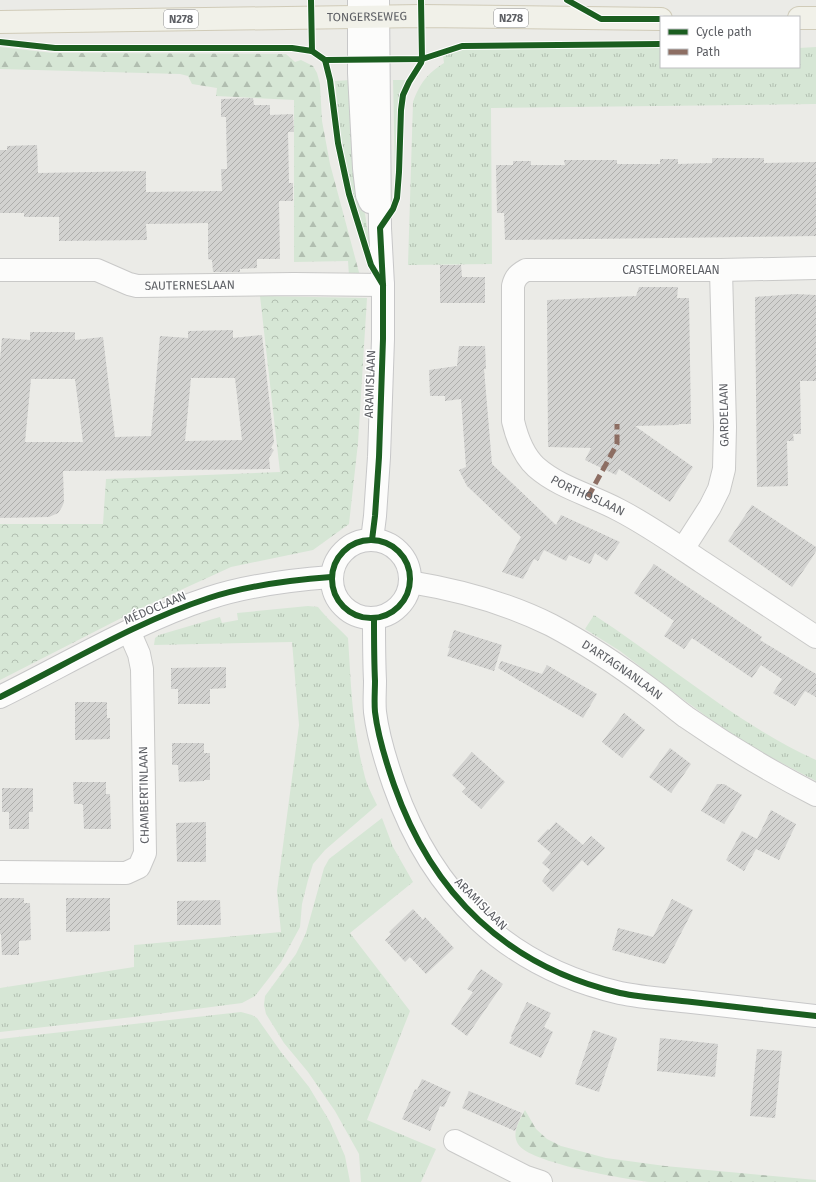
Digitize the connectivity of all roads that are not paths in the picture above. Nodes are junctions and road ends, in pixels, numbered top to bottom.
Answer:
1 (369, 8) edge
2 (800, 18) edge
3 (816, 18) edge
4 (660, 19) edge
5 (0, 22) edge
6 (816, 268) edge
7 (0, 270) edge
8 (526, 270) joint
9 (721, 270) junction
10 (383, 285) junction
11 (372, 540) junction
12 (683, 549) junction
13 (331, 577) junction
14 (410, 582) junction
15 (374, 618) junction
16 (129, 632) junction
17 (816, 637) edge
18 (0, 697) edge
19 (816, 795) edge
20 (0, 872) edge
21 (816, 1016) edge
22 (455, 1141) dead end
23 (540, 1182) edge

1 - 4 main road, TONGERSEWEG / N278
1 - 5 main road, TONGERSEWEG / N278
1 - 10 street, ARAMISLAAN
2 - 3 main road
6 - 9 street, CASTELMORELAAN
7 - 10 street, SAUTERNESLAAN
8 - 9 street, CASTELMORELAAN
8 - 12 street, PORTHOSLAAN
9 - 12 street, GARDELAAN
10 - 11 street, ARAMISLAAN
11 - 13 street
11 - 14 street
12 - 17 street, PORTHOSLAAN
13 - 15 street
13 - 16 street, MÉDOCLAAN
14 - 15 street
14 - 19 street, D'ARTAGNANLAAN
15 - 21 street, ARAMISLAAN
16 - 18 street, MÉDOCLAAN
16 - 20 street, CHAMBERTINLAAN
22 - 23 street

